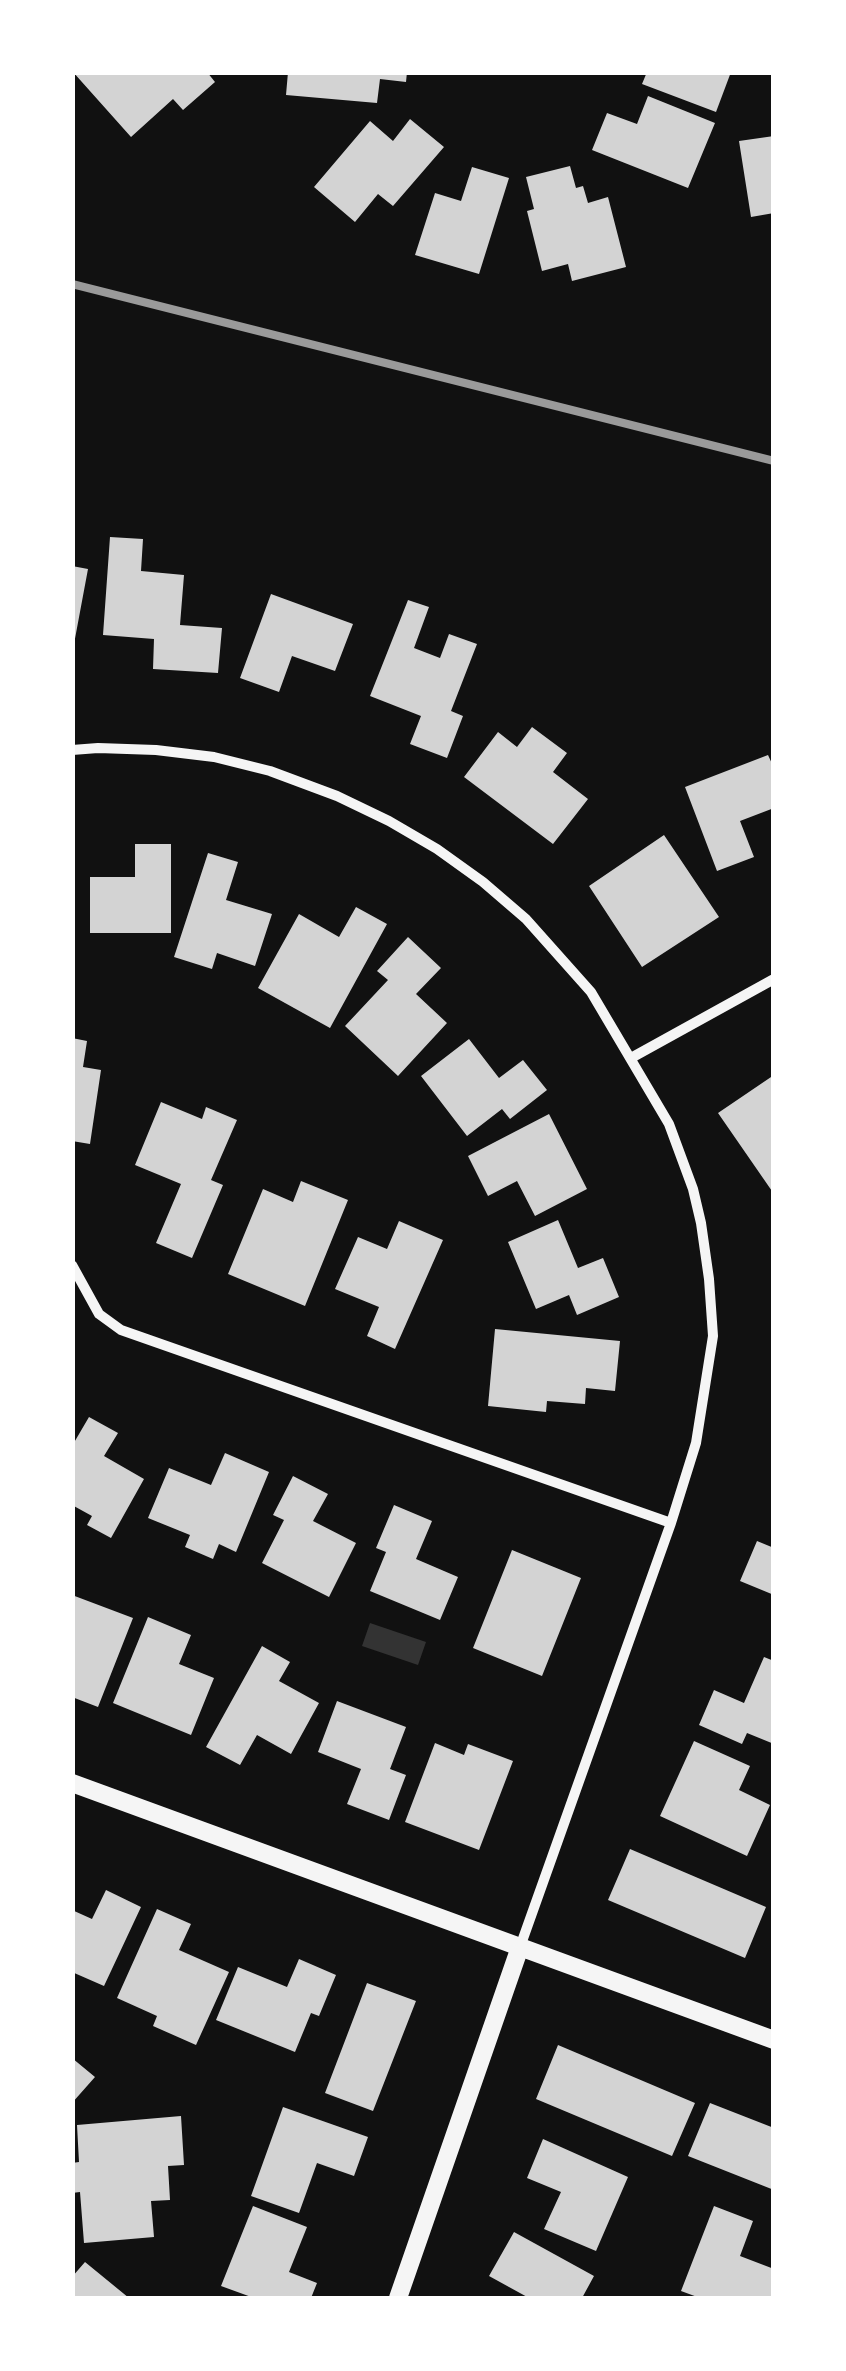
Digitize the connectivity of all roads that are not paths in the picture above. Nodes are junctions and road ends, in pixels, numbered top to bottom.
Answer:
1 (72, 750) edge
2 (774, 979) edge
3 (631, 1058) junction
4 (72, 1265) edge
5 (672, 1523) junction
6 (72, 1783) edge
7 (520, 1947) junction
8 (774, 2040) edge
9 (398, 2298) edge

1 - 3 street
2 - 3 street
3 - 5 street
4 - 5 street
5 - 7 street
6 - 7 street
7 - 8 street
7 - 9 street

